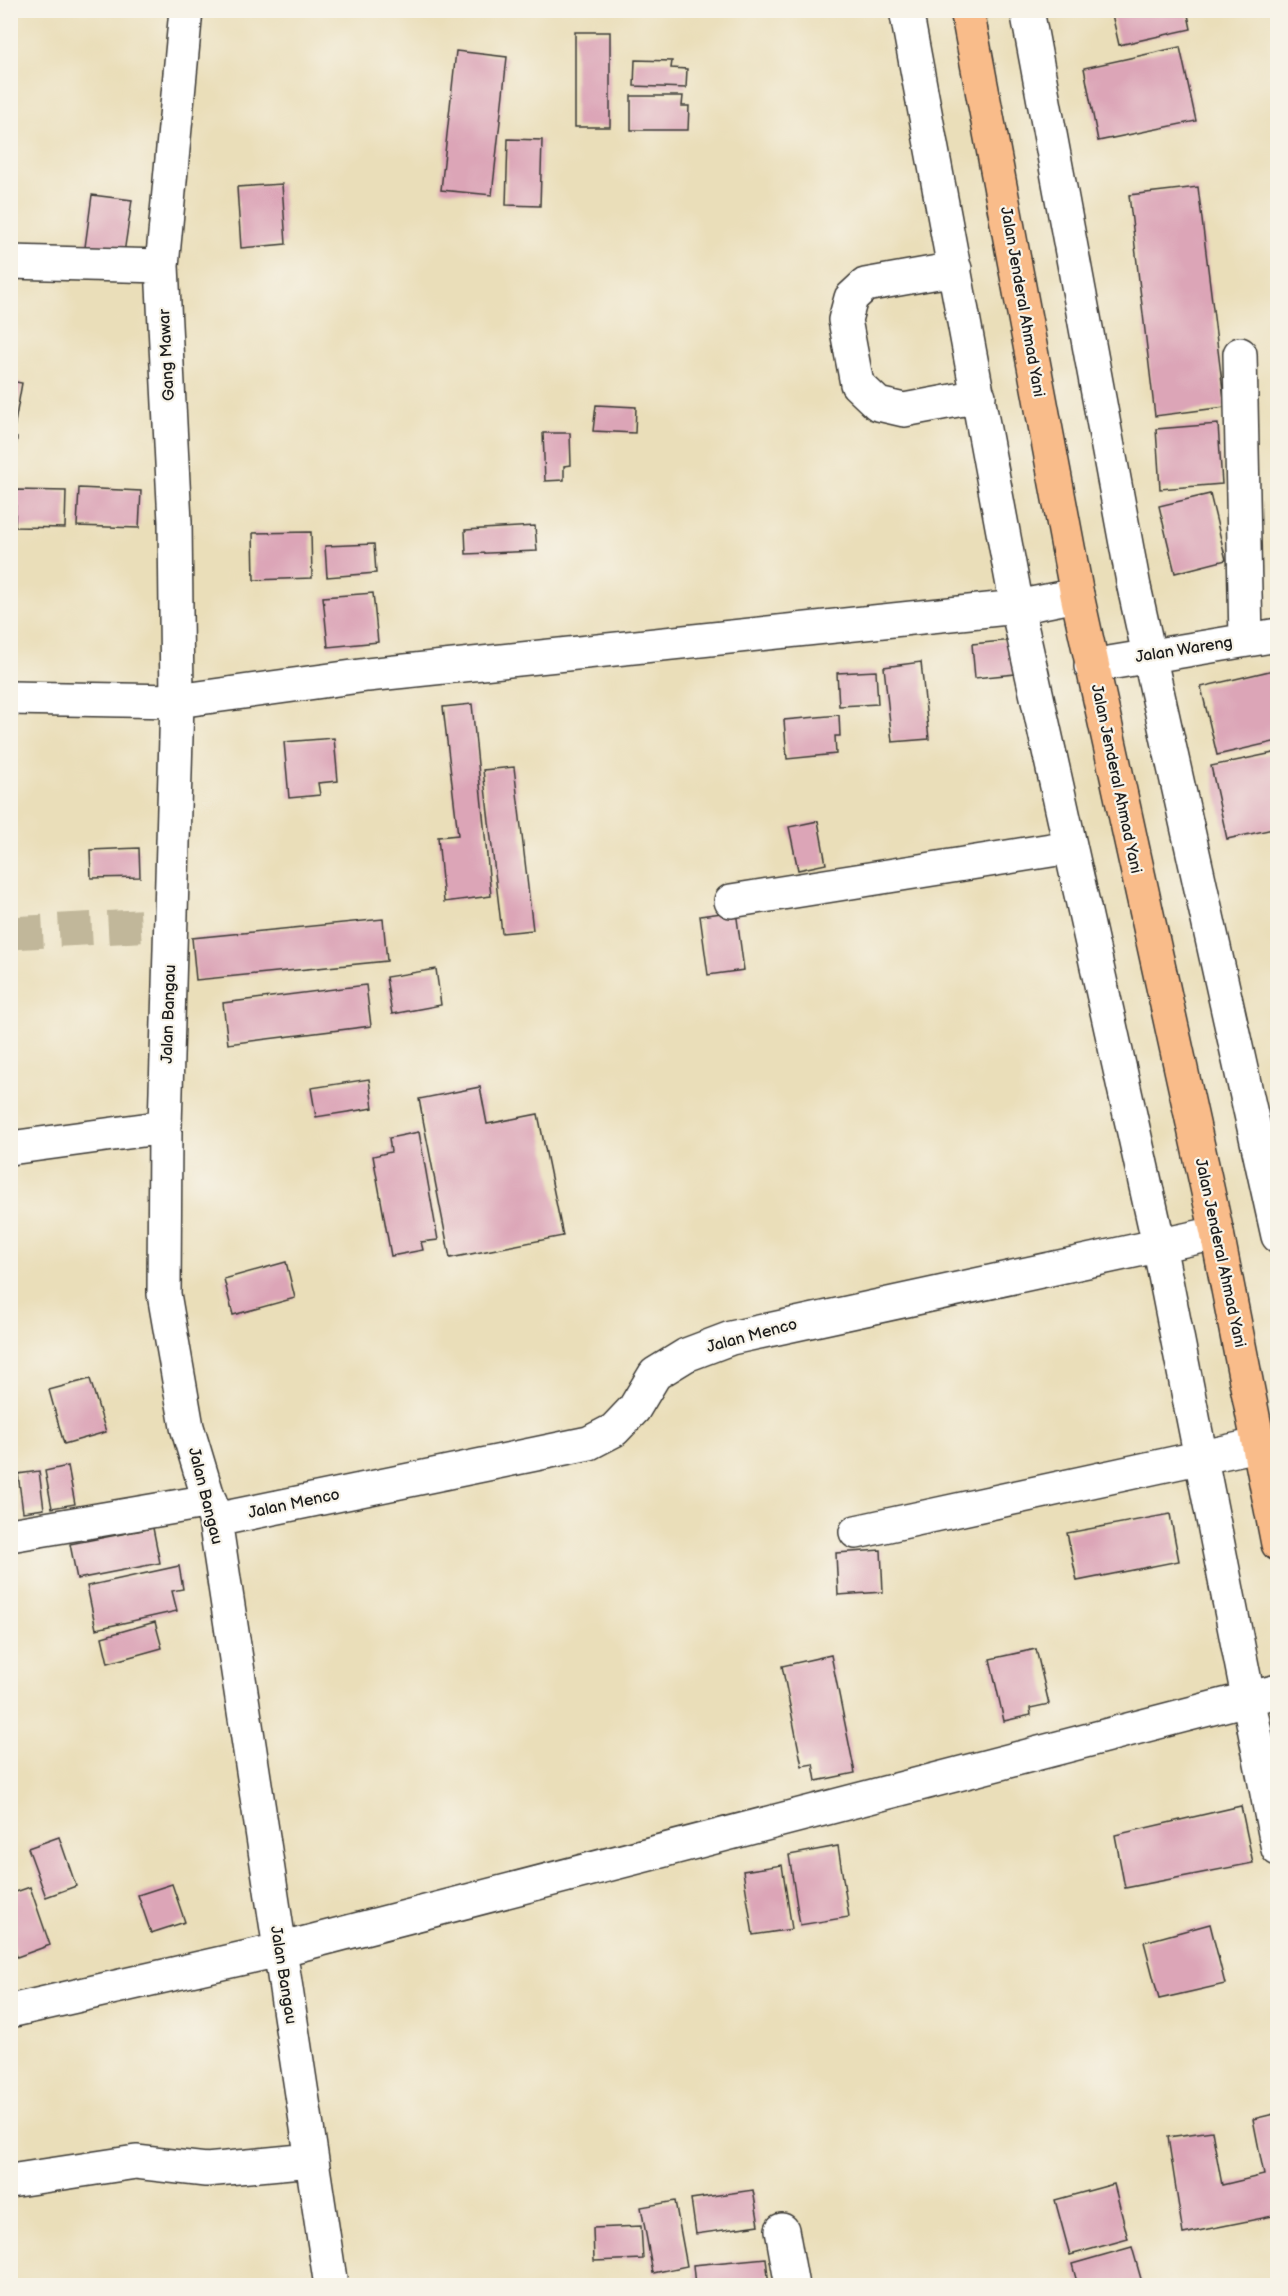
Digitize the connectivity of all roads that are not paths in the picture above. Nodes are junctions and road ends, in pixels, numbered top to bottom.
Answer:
1 (186, 10) edge
2 (906, 10) edge
3 (968, 10) edge
4 (1027, 10) edge
5 (10, 262) edge
6 (162, 266) junction
7 (955, 269) junction
8 (1240, 354) dead end
9 (979, 396) junction
10 (1077, 595) junction
11 (1017, 607) junction
12 (1262, 637) edge
13 (1149, 655) junction
14 (1091, 666) junction
15 (10, 699) edge
16 (177, 700) junction
17 (1070, 847) junction
18 (731, 901) dead end
19 (165, 1127) junction
20 (10, 1148) edge
21 (1217, 1233) junction
22 (1278, 1236) edge
23 (1159, 1245) junction
24 (1258, 1445) junction
25 (1199, 1456) junction
26 (212, 1510) junction
27 (856, 1532) dead end
28 (10, 1535) edge
29 (1278, 1544) edge
30 (1263, 1694) edge
31 (1278, 1849) edge
32 (279, 1950) junction
33 (10, 2012) edge
34 (311, 2160) junction
35 (10, 2181) edge
36 (782, 2230) dead end
37 (331, 2286) edge
38 (792, 2286) edge

1 - 6 street, Gang Mawar
2 - 7 street
3 - 10 main road, Jalan Jenderal Ahmad Yani
4 - 13 street
5 - 6 street
6 - 16 street, Gang Mawar
7 - 9 street
7 - 9 street
8 - 12 street
9 - 11 street
10 - 11 street
10 - 14 main road, Jalan Jenderal Ahmad Yani
11 - 16 street
11 - 17 street
12 - 13 street, Jalan Wareng
13 - 14 street, Jalan Wareng
13 - 22 street
14 - 21 main road, Jalan Jenderal Ahmad Yani
15 - 16 street
16 - 19 street, Jalan Bangau
17 - 18 street
17 - 23 street
19 - 20 street
19 - 26 street, Jalan Bangau
21 - 23 street, Jalan Menco
21 - 24 main road, Jalan Jenderal Ahmad Yani
23 - 25 street
23 - 26 street, Jalan Menco
24 - 25 street
24 - 29 main road, Jalan Jenderal Ahmad Yani
25 - 27 street
25 - 30 street
26 - 28 street, Jalan Menco
26 - 32 street, Jalan Bangau
30 - 31 street
30 - 32 street
32 - 33 street
32 - 34 street, Jalan Bangau
34 - 35 street
34 - 37 street, Jalan Bangau
36 - 38 street

